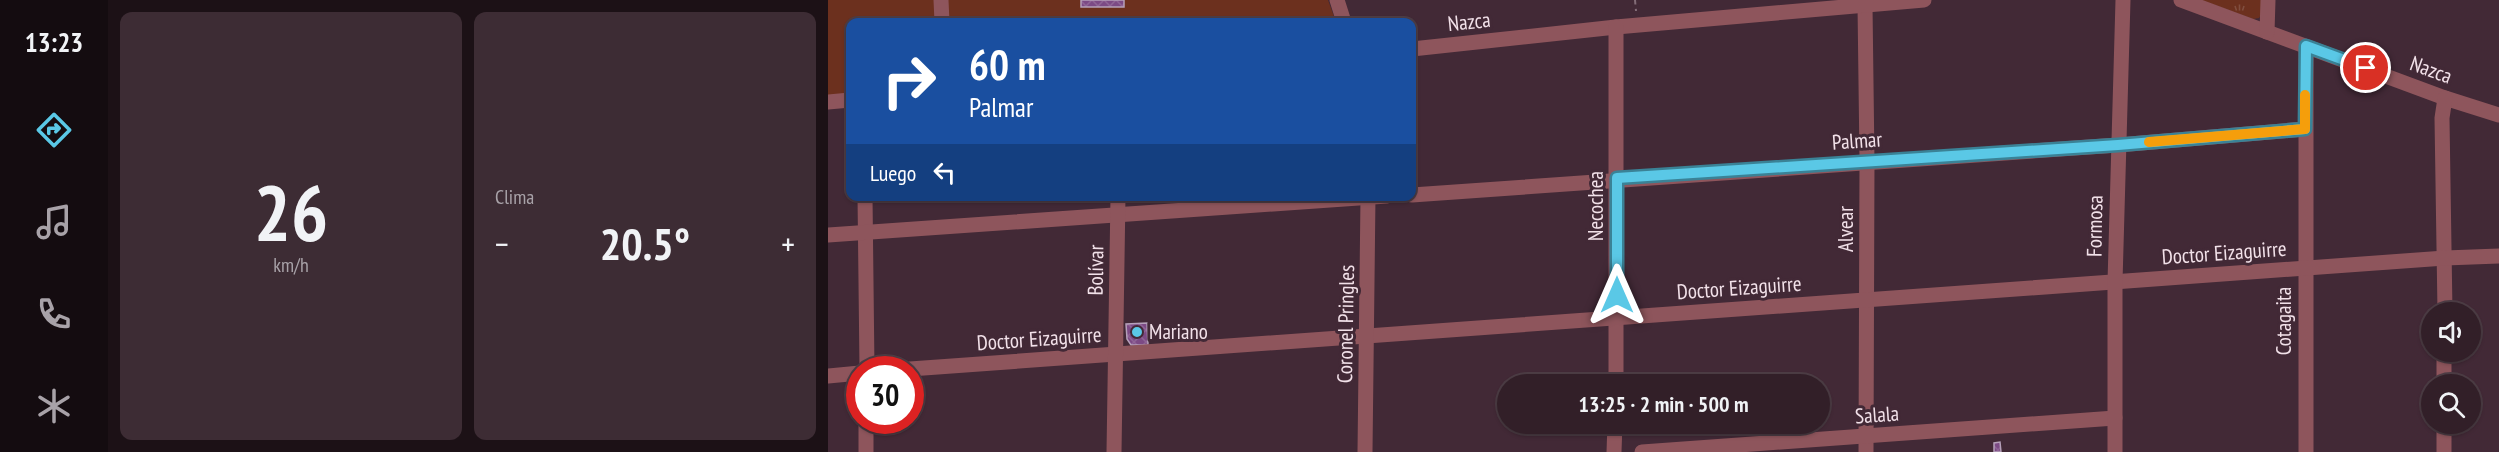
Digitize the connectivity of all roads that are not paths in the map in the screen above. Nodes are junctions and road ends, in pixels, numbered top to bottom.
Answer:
1 (941, 0) edge
2 (1337, 0) edge
3 (1924, 0) edge
4 (2123, 0) edge
5 (2181, 0) edge
6 (2268, 0) edge
7 (1865, 5) junction
8 (942, 18) edge
9 (1343, 18) edge
10 (1616, 27) junction
11 (2267, 32) junction
12 (2306, 46) junction
13 (1416, 49) edge
14 (2445, 98) junction
15 (846, 100) edge
16 (828, 102) edge
17 (2499, 115) edge
18 (2305, 129) junction
19 (2118, 145) junction
20 (1867, 161) junction
21 (1617, 178) junction
22 (1416, 195) edge
23 (865, 201) edge
24 (1118, 201) edge
25 (1312, 201) edge
26 (1368, 201) edge
27 (1118, 215) junction
28 (866, 233) junction
29 (828, 235) edge
30 (2499, 256) edge
31 (2445, 258) junction
32 (2305, 269) junction
33 (2115, 282) junction
34 (1867, 300) junction
35 (2445, 302) edge
36 (1617, 319) junction
37 (1367, 336) junction
38 (1116, 355) junction
39 (867, 356) edge
40 (924, 368) edge
41 (846, 374) edge
42 (1616, 374) edge
43 (828, 375) edge
44 (2115, 418) junction
45 (866, 434) edge
46 (1615, 434) edge
47 (2444, 434) edge
48 (1866, 444) edge
49 (866, 452) edge
50 (1114, 452) edge
51 (1365, 452) edge
52 (1614, 452) edge
53 (1642, 452) edge
54 (2115, 452) edge
55 (2306, 452) edge
56 (2444, 452) edge

1 - 8 street
2 - 9 street
3 - 7 street, Nazca
4 - 19 street, Formosa
5 - 11 street, Nazca
6 - 11 street
7 - 10 street, Nazca
7 - 20 street, Alvear
10 - 13 street, Nazca
10 - 21 street, Necochea
11 - 12 street, Nazca
12 - 14 street, Nazca
12 - 18 street, Cotagaita
14 - 17 street, Nazca
14 - 31 street
15 - 16 street
18 - 19 street, Palmar
18 - 32 street, Cotagaita
19 - 20 street, Palmar
19 - 33 street, Formosa
20 - 21 street, Palmar
20 - 34 street, Alvear
21 - 22 street, Palmar
21 - 36 street, Necochea
23 - 28 street
24 - 27 street, Bolívar
25 - 27 street
26 - 37 street, Coronel Pringles
27 - 28 street
27 - 38 street, Bolívar
28 - 29 street
28 - 39 street
30 - 31 street, Doctor Eizaguirre
31 - 32 street, Doctor Eizaguirre
31 - 35 street
32 - 33 street, Doctor Eizaguirre
32 - 55 street, Cotagaita
33 - 34 street, Doctor Eizaguirre
33 - 44 street, Formosa
34 - 36 street, Doctor Eizaguirre
34 - 48 street, Alvear
36 - 37 street, Doctor Eizaguirre
36 - 42 street, Necochea
37 - 38 street, Doctor Eizaguirre
37 - 51 street, Coronel Pringles
38 - 40 street, Doctor Eizaguirre
38 - 50 street, Bolívar
41 - 43 street
44 - 48 street, Salala
44 - 54 street, Formosa
45 - 49 street
46 - 52 street
47 - 56 street
48 - 53 street, Salala

